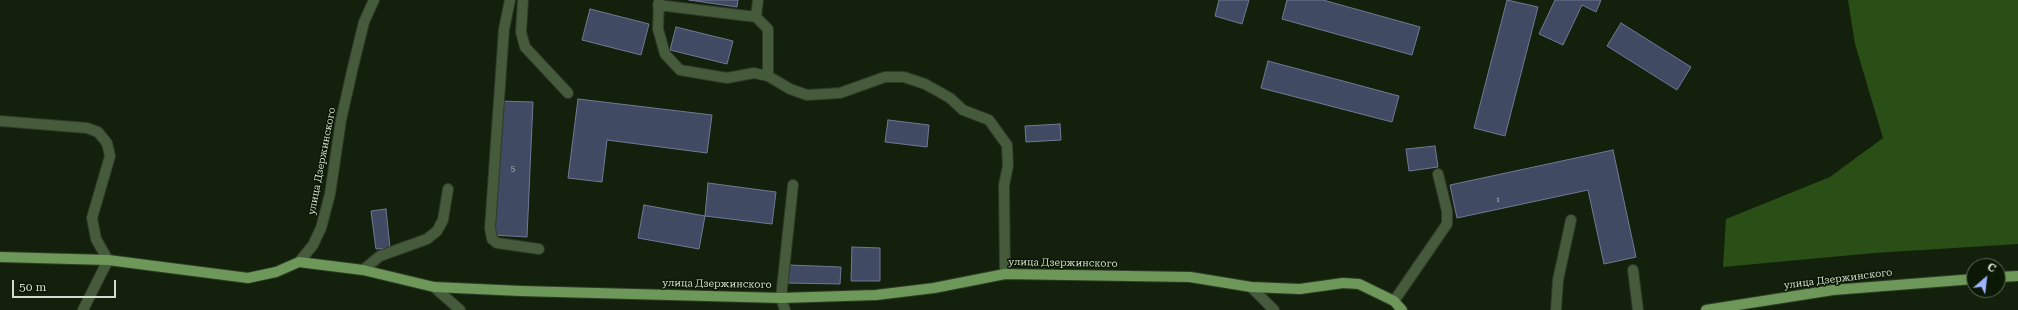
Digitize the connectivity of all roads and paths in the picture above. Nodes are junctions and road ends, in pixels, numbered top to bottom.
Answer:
1 (374, 0) edge
2 (510, 0) edge
3 (523, 0) edge
4 (758, 0) edge
5 (658, 3) edge
6 (756, 16) junction
7 (768, 76) junction
8 (568, 93) dead end
9 (0, 122) edge
10 (1438, 174) dead end
11 (793, 185) dead end
12 (448, 190) dead end
13 (1570, 220) dead end
14 (539, 249) dead end
15 (0, 257) edge
16 (108, 260) junction
17 (298, 262) junction
18 (363, 270) junction
19 (1633, 270) dead end
20 (1005, 274) junction
21 (2018, 276) edge
22 (2006, 277) edge
23 (1966, 280) edge
24 (1251, 286) junction
25 (434, 287) junction
26 (781, 298) junction
27 (1394, 301) junction
28 (84, 310) edge
29 (460, 310) edge
30 (785, 310) edge
31 (1274, 310) edge
32 (1402, 310) edge
33 (1556, 310) edge
34 (1638, 310) edge
35 (1706, 310) edge

1 - 17 street, улица Дзержинского
2 - 14 street
3 - 8 street
4 - 6 street
5 - 6 street
5 - 7 street
6 - 7 street
7 - 20 street
9 - 16 street
10 - 27 street
11 - 26 street
12 - 18 street
13 - 33 street
15 - 16 main road
16 - 17 main road
16 - 28 street
17 - 18 main road, улица Дзержинского
18 - 25 main road, улица Дзержинского
19 - 34 street
20 - 24 main road, улица Дзержинского
20 - 26 main road, улица Дзержинского
21 - 22 main road
23 - 35 main road, улица Дзержинского
24 - 27 main road, улица Дзержинского
24 - 31 street
25 - 26 main road, улица Дзержинского
25 - 29 street
26 - 30 street
27 - 32 main road, улица Дзержинского

